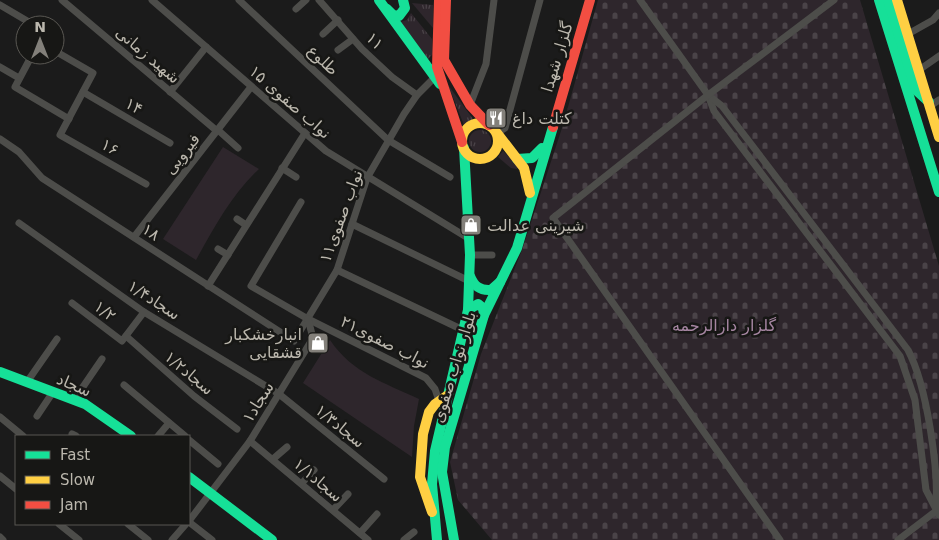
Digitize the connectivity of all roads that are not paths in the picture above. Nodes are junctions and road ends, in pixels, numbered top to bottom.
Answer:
1 (62, 0) edge
2 (152, 0) edge
3 (240, 0) edge
4 (306, 0) edge
5 (319, 0) edge
6 (403, 0) edge
7 (439, 0) edge
8 (446, 0) edge
9 (494, 0) edge
10 (540, 0) edge
11 (590, 0) edge
12 (640, 0) edge
13 (834, 0) edge
14 (879, 0) edge
15 (888, 0) edge
16 (897, 0) edge
17 (381, 3) edge
18 (0, 5) edge
19 (296, 9) dead end
20 (939, 13) edge
21 (17, 15) edge
22 (338, 20) junction
23 (323, 34) dead end
24 (908, 34) junction
25 (353, 38) junction
26 (206, 47) junction
27 (338, 50) dead end
28 (65, 56) edge
29 (939, 56) edge
30 (26, 65) edge
31 (0, 67) edge
32 (919, 70) junction
33 (19, 78) junction
34 (434, 78) junction
35 (251, 87) junction
36 (442, 87) junction
37 (83, 92) junction
38 (170, 92) junction
39 (417, 95) junction
40 (708, 95) junction
41 (933, 103) edge
42 (470, 105) junction
43 (555, 115) junction
44 (69, 119) junction
45 (489, 125) junction
46 (217, 130) junction
47 (304, 133) junction
48 (497, 133) junction
49 (939, 137) edge
50 (0, 139) edge
51 (388, 140) junction
52 (170, 144) dead end
53 (463, 145) junction
54 (238, 148) dead end
55 (517, 158) junction
56 (282, 168) junction
57 (296, 177) dead end
58 (450, 177) dead end
59 (367, 178) junction
60 (146, 184) dead end
61 (256, 191) dead end
62 (939, 192) edge
63 (264, 197) junction
64 (301, 202) dead end
65 (529, 209) junction
66 (237, 219) dead end
67 (19, 223) dead end
68 (352, 224) junction
69 (246, 225) junction
70 (134, 237) junction
71 (468, 238) junction
72 (218, 249) dead end
73 (228, 255) junction
74 (470, 255) junction
75 (492, 255) dead end
76 (511, 264) junction
77 (338, 270) junction
78 (469, 277) junction
79 (208, 286) junction
80 (72, 303) dead end
81 (468, 310) junction
82 (144, 312) junction
83 (484, 315) junction
84 (308, 319) junction
85 (463, 330) junction
86 (124, 338) junction
87 (57, 339) dead end
88 (294, 341) joint
89 (102, 359) dead end
90 (0, 372) edge
91 (27, 382) junction
92 (124, 385) dead end
93 (52, 392) junction
94 (279, 394) junction
95 (443, 398) junction
96 (74, 400) junction
97 (37, 416) dead end
98 (0, 417) edge
99 (169, 423) junction
100 (237, 429) dead end
101 (22, 435) edge
102 (130, 435) edge
103 (159, 435) edge
104 (184, 435) edge
105 (190, 441) edge
106 (250, 441) junction
107 (287, 447) dead end
108 (273, 459) junction
109 (218, 464) dead end
110 (314, 470) dead end
111 (0, 476) edge
112 (190, 478) edge
113 (384, 479) dead end
114 (302, 483) junction
115 (15, 488) edge
116 (211, 494) junction
117 (348, 494) dead end
118 (333, 510) junction
119 (937, 513) edge
120 (378, 514) dead end
121 (435, 518) junction
122 (190, 520) edge
123 (190, 524) edge
124 (60, 525) edge
125 (129, 525) edge
126 (185, 525) edge
127 (414, 532) dead end
128 (360, 533) junction
129 (0, 537) edge
130 (3, 540) edge
131 (79, 540) edge
132 (148, 540) edge
133 (172, 540) edge
134 (212, 540) edge
135 (272, 540) edge
136 (368, 540) edge
137 (404, 540) edge
138 (437, 540) edge
139 (454, 540) edge
140 (780, 540) edge
141 (898, 540) edge

1 - 38 street, شهید زمانی
2 - 26 street, نواب صفوی ۱۵
3 - 51 street, طلوع
4 - 19 street
5 - 22 street, ۱۱
6 - 17 main road
7 - 36 main road
8 - 42 main road
9 - 42 street
10 - 48 street
11 - 43 main road, گلزار شهدا
12 - 40 street
13 - 40 street
14 - 62 main road
15 - 41 main road
16 - 24 main road
17 - 34 main road
18 - 21 street
20 - 24 street
22 - 23 street
22 - 25 street, ۱۱
24 - 32 main road
25 - 27 street
25 - 39 street, ۱۱
26 - 35 street, نواب صفوی ۱۵
26 - 38 street
28 - 37 street
29 - 32 street
30 - 33 street
31 - 33 street
32 - 41 main road
33 - 44 street
34 - 36 main road
34 - 39 street, ۱۱نواب صفوی
35 - 46 street, فیرویی
35 - 47 street, نواب صفوی ۱۵
36 - 53 main road
37 - 44 street
37 - 52 street, ۱۴
38 - 46 street, شهید زمانی
39 - 51 street, ۱۱نواب صفوی
40 - 119 street
40 - 119 street
40 - 140 street
41 - 49 main road
42 - 45 main road
43 - 55 main road
43 - 65 main road, گلزار شهدا
44 - 60 street, ۱۶
45 - 48 main road
45 - 53 main road
46 - 54 street, شهید زمانی
46 - 70 street, فیرویی
47 - 56 street
47 - 59 street, نواب صفوی ۱۵
48 - 53 main road
48 - 55 main road
50 - 70 street, ۱۸
51 - 58 street, طلوع
51 - 59 street, ۱۱نواب صفوی
53 - 71 main road, بلوار نواب صفوی
55 - 65 main road
56 - 57 street
56 - 63 street
59 - 68 street, ۱۱نواب صفوی
59 - 71 street, نواب صفوی ۱۵
61 - 63 street
63 - 69 street
64 - 84 street, ۲۱نواب صفوی
65 - 76 main road, بلوار نواب صفوی
66 - 69 street
67 - 82 street, ۱/۴سجاد
68 - 77 street, ۱۱نواب صفوی
68 - 78 street
69 - 73 street
70 - 79 street, ۱۸
71 - 74 main road, بلوار نواب صفوی
72 - 73 street
73 - 79 street
74 - 75 street
74 - 78 main road, بلوار نواب صفوی
76 - 78 main road
76 - 83 main road, بلوار نواب صفوی
77 - 84 street, ۱۱نواب صفوی
77 - 85 street
78 - 81 main road, بلوار نواب صفوی
79 - 88 street, ۱۸
80 - 86 street, ۱/۲
81 - 83 main road
81 - 85 main road, بلوار نواب صفوی
82 - 86 street
82 - 94 street, ۱/۴سجاد
83 - 139 main road, بلوار نواب صفوی
84 - 88 street, ۱۱نواب صفوی
84 - 94 street, ۱سجاد
84 - 95 street, ۲۱نواب صفوی
85 - 95 main road, بلوار نواب صفوی
86 - 100 street, ۱/۲سجاد
87 - 91 street
89 - 96 street
90 - 91 main road, سجاد
91 - 93 main road, سجاد
92 - 99 street
93 - 96 main road, سجاد
93 - 97 street
94 - 106 street, ۱سجاد
94 - 113 street, ۱/۳سجاد
95 - 121 main road, بلوار نواب صفوی
95 - 121 main road
96 - 102 main road, سجاد
98 - 101 street
99 - 103 street
99 - 104 street
105 - 109 street
106 - 108 street, ۱/۱سجاد
106 - 116 street, ۱سجاد
107 - 108 street
108 - 114 street, ۱/۱سجاد
110 - 114 street
111 - 115 street
112 - 116 main road
114 - 118 street, ۱/۱سجاد
116 - 122 street, ۱سجاد
116 - 135 main road
117 - 118 street
118 - 128 street, ۱/۱سجاد
119 - 141 street
120 - 128 street
121 - 138 main road, بلوار نواب صفوی
123 - 134 street
124 - 131 street
125 - 132 street
126 - 133 street, ۱سجاد
127 - 137 street
128 - 136 street, ۱/۱سجاد
129 - 130 street

